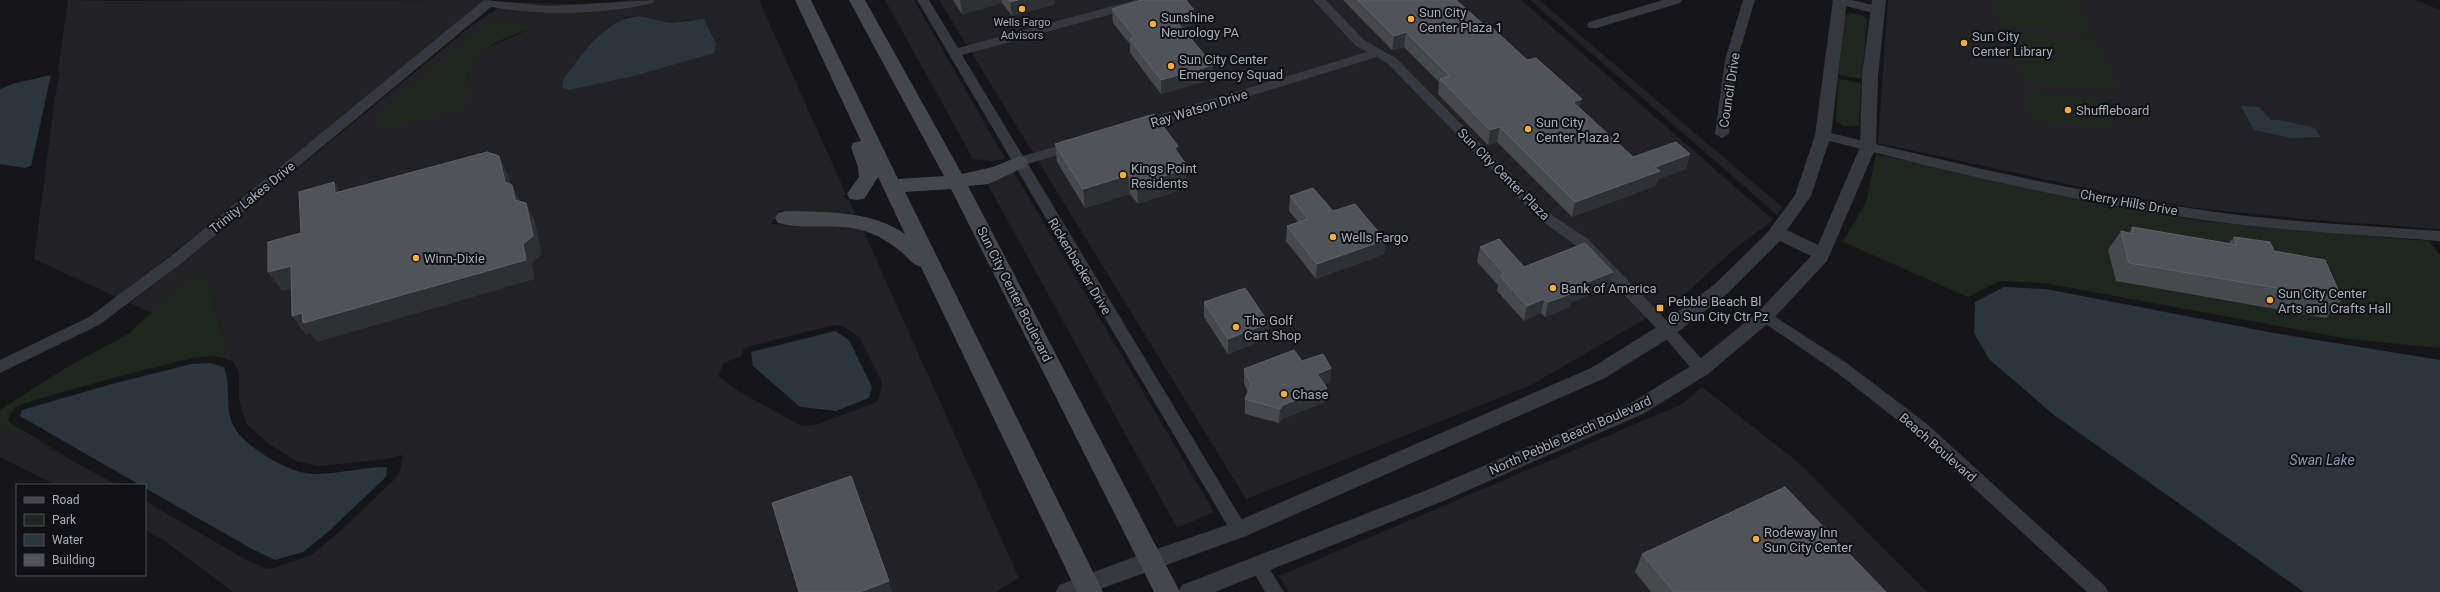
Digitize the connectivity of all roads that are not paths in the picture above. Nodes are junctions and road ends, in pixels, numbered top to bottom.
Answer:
1 (649, 0) edge
2 (803, 0) edge
3 (857, 0) edge
4 (923, 0) edge
5 (1148, 0) edge
6 (1319, 0) edge
7 (1676, 0) edge
8 (1749, 0) edge
9 (1839, 0) edge
10 (490, 1) edge
11 (1878, 5) edge
12 (1593, 26) dead end
13 (954, 53) junction
14 (1378, 53) junction
15 (832, 64) junction
16 (1128, 129) edge
17 (1722, 134) dead end
18 (1823, 135) junction
19 (1084, 142) edge
20 (1868, 147) junction
21 (942, 155) junction
22 (1018, 162) junction
23 (992, 173) junction
24 (957, 182) junction
25 (892, 186) junction
26 (857, 194) dead end
27 (785, 218) dead end
28 (977, 219) junction
29 (1776, 232) junction
30 (2440, 236) edge
31 (1822, 254) junction
32 (937, 278) junction
33 (1765, 316) junction
34 (1667, 330) junction
35 (0, 367) edge
36 (1701, 369) junction
37 (1239, 530) junction
38 (1150, 560) junction
39 (1259, 566) junction
40 (1081, 589) edge
41 (1167, 592) edge
42 (1190, 592) edge
43 (1275, 592) edge
44 (2099, 592) edge

1 - 10 street, Trinity Lakes Drive
2 - 15 main road
3 - 21 main road, Sun City Center Boulevard
4 - 13 street, Rickenbacker Drive
5 - 13 street
6 - 14 street, Sun City Center Plaza
7 - 12 street
8 - 17 street, Council Drive
9 - 11 street
9 - 18 street
10 - 35 street, Trinity Lakes Drive
11 - 20 street, North Pebble Beach Boulevard
13 - 22 street, Rickenbacker Drive
14 - 16 street, Ray Watson Drive
14 - 34 street, Sun City Center Plaza
15 - 25 main road
15 - 26 main road
18 - 20 street, Cherry Hills Drive
18 - 29 street
19 - 22 street
20 - 30 street, Cherry Hills Drive
20 - 31 street, North Pebble Beach Boulevard
21 - 22 main road
21 - 24 main road, Sun City Center Boulevard
22 - 23 main road
22 - 37 street, Rickenbacker Drive
23 - 24 main road
23 - 28 main road
24 - 25 main road
24 - 28 main road, Sun City Center Boulevard
25 - 32 main road
27 - 32 main road
28 - 38 main road, Sun City Center Boulevard
29 - 31 street
29 - 34 street
31 - 33 street, North Pebble Beach Boulevard
32 - 40 main road
33 - 36 street, North Pebble Beach Boulevard
33 - 44 street, Beach Boulevard
34 - 36 street, Sun City Center Plaza
34 - 37 street
36 - 39 street, North Pebble Beach Boulevard
37 - 38 street
38 - 40 street
38 - 41 main road, Sun City Center Boulevard
39 - 42 street, North Pebble Beach Boulevard
39 - 43 street

